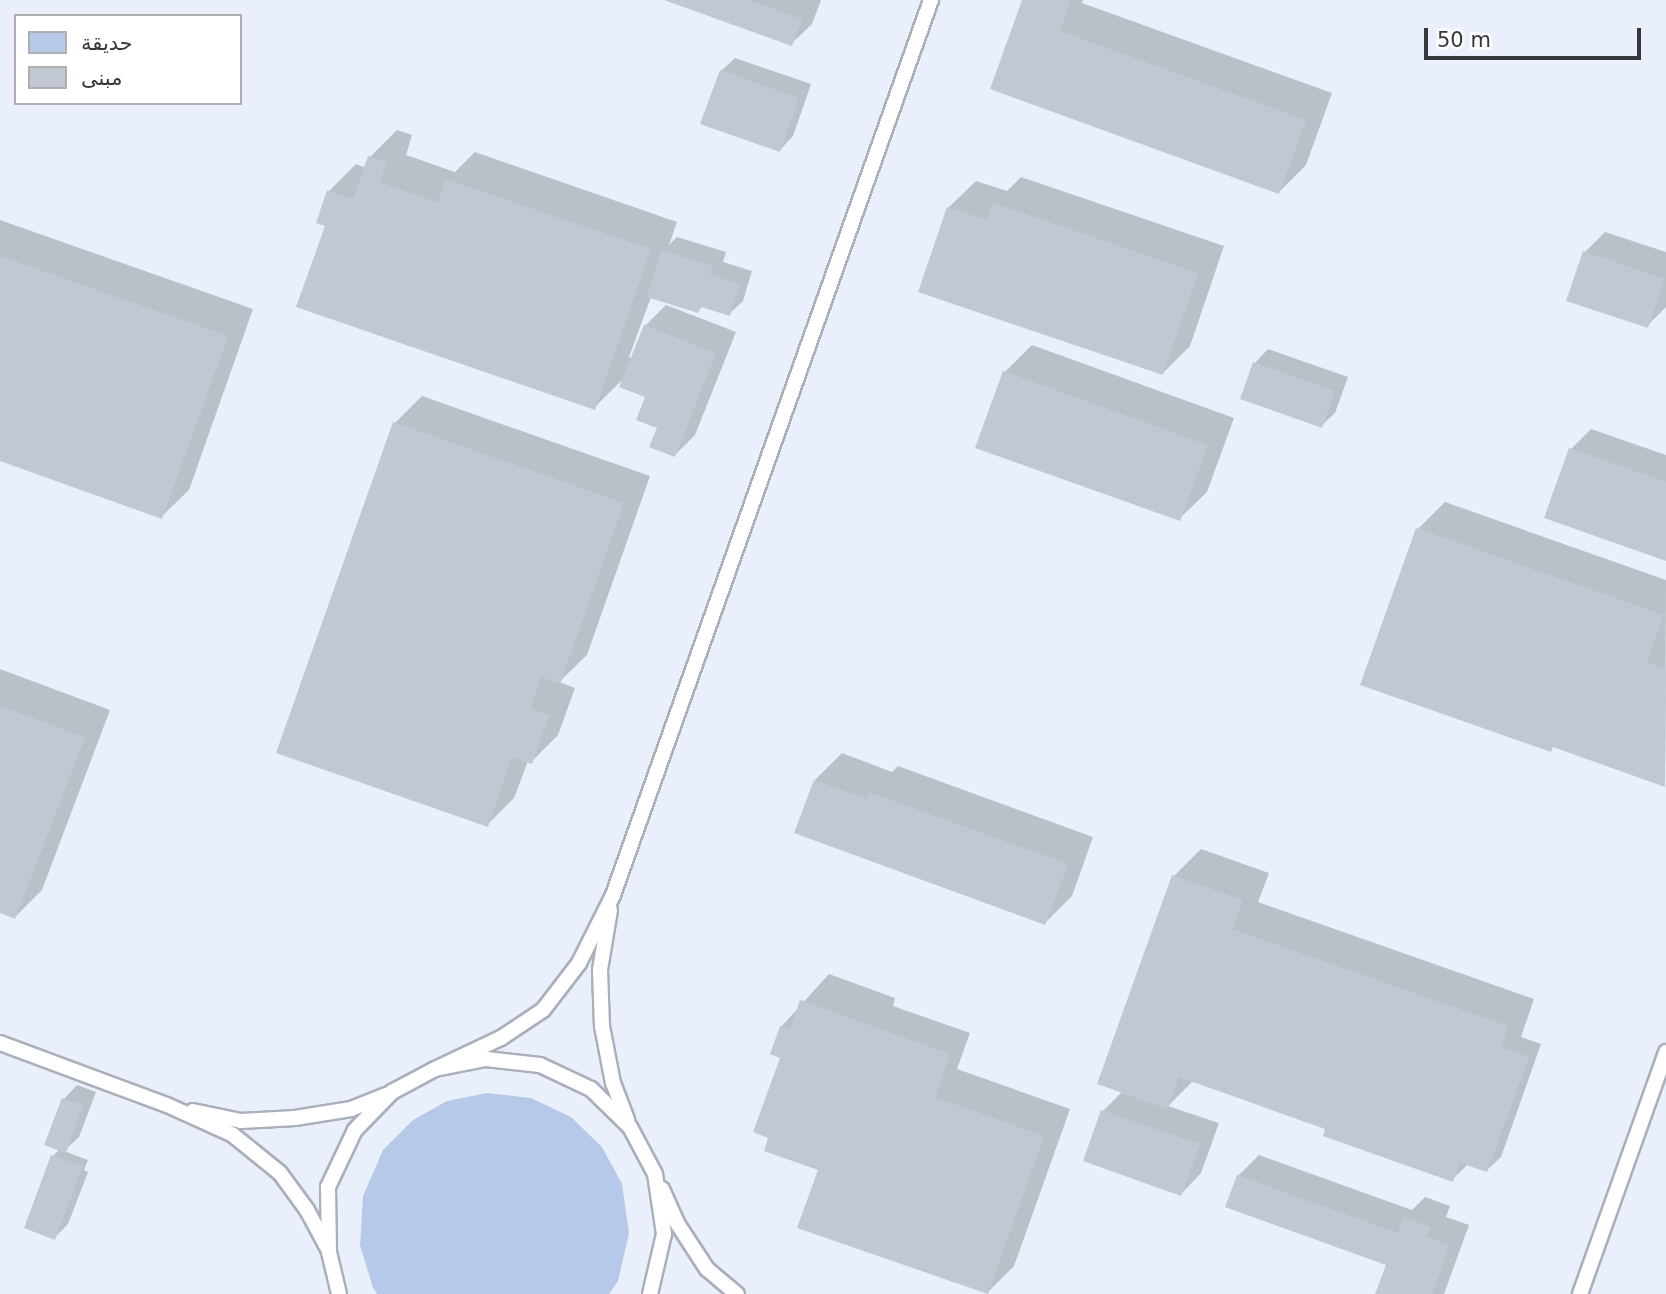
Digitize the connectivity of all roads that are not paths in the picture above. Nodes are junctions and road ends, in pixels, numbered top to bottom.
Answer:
1 (931, 0) edge
2 (613, 895) junction
3 (0, 1043) edge
4 (1666, 1052) edge
5 (435, 1069) junction
6 (392, 1092) junction
7 (167, 1105) junction
8 (630, 1127) junction
9 (655, 1174) junction
10 (329, 1252) junction
11 (339, 1294) edge
12 (650, 1294) edge
13 (737, 1294) edge
14 (1580, 1294) edge

1 - 2 lane
2 - 5 lane
2 - 8 lane
3 - 7 lane
4 - 14 lane
5 - 6 lane
5 - 8 lane
6 - 7 lane
6 - 10 lane
7 - 10 lane
8 - 9 lane
9 - 12 lane
9 - 13 lane
10 - 11 lane

